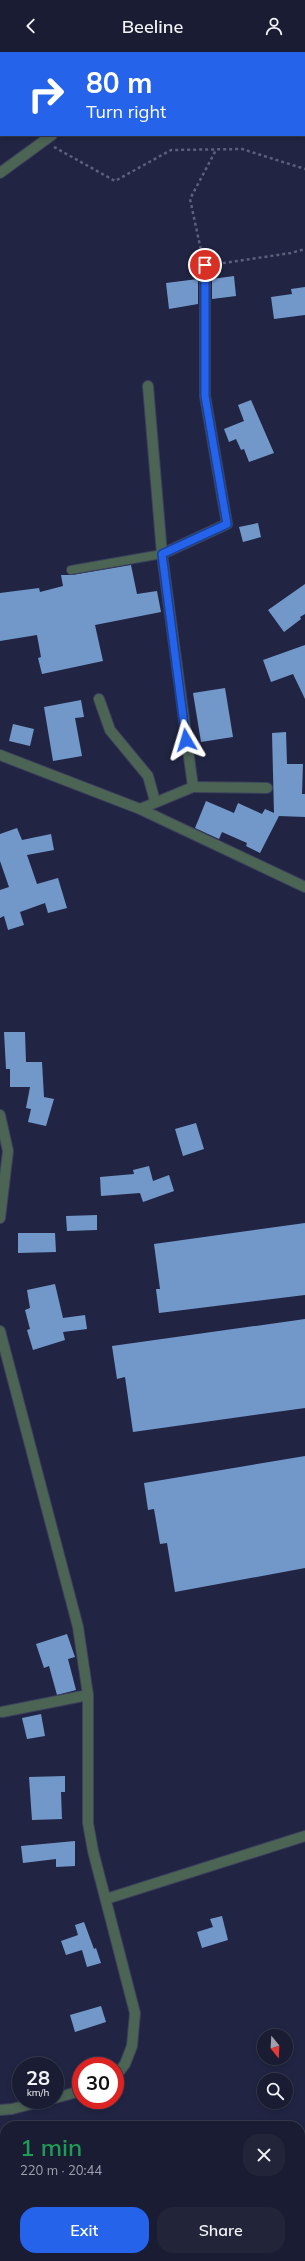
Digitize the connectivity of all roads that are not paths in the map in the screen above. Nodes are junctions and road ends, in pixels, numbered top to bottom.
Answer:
1 (50, 136) edge
2 (0, 173) edge
3 (205, 265) road end
4 (148, 386) dead end
5 (162, 554) junction
6 (71, 570) dead end
7 (99, 699) dead end
8 (0, 755) edge
9 (193, 787) junction
10 (267, 788) dead end
11 (155, 801) junction
12 (140, 809) junction
13 (305, 887) edge
14 (0, 1115) edge
15 (0, 1218) edge
16 (0, 1332) edge
17 (88, 1695) junction
18 (2, 1712) dead end
19 (305, 1836) edge
20 (106, 1899) junction
21 (124, 2065) edge
22 (12, 2107) edge
23 (0, 2110) edge

1 - 2 street
3 - 5 street
4 - 5 street
5 - 6 lane
5 - 9 street
7 - 11 street
8 - 12 street
9 - 10 street
9 - 11 street
11 - 12 street
12 - 13 street
14 - 15 street
16 - 17 street
17 - 18 street
17 - 20 street
19 - 20 street
20 - 21 street
22 - 23 street

